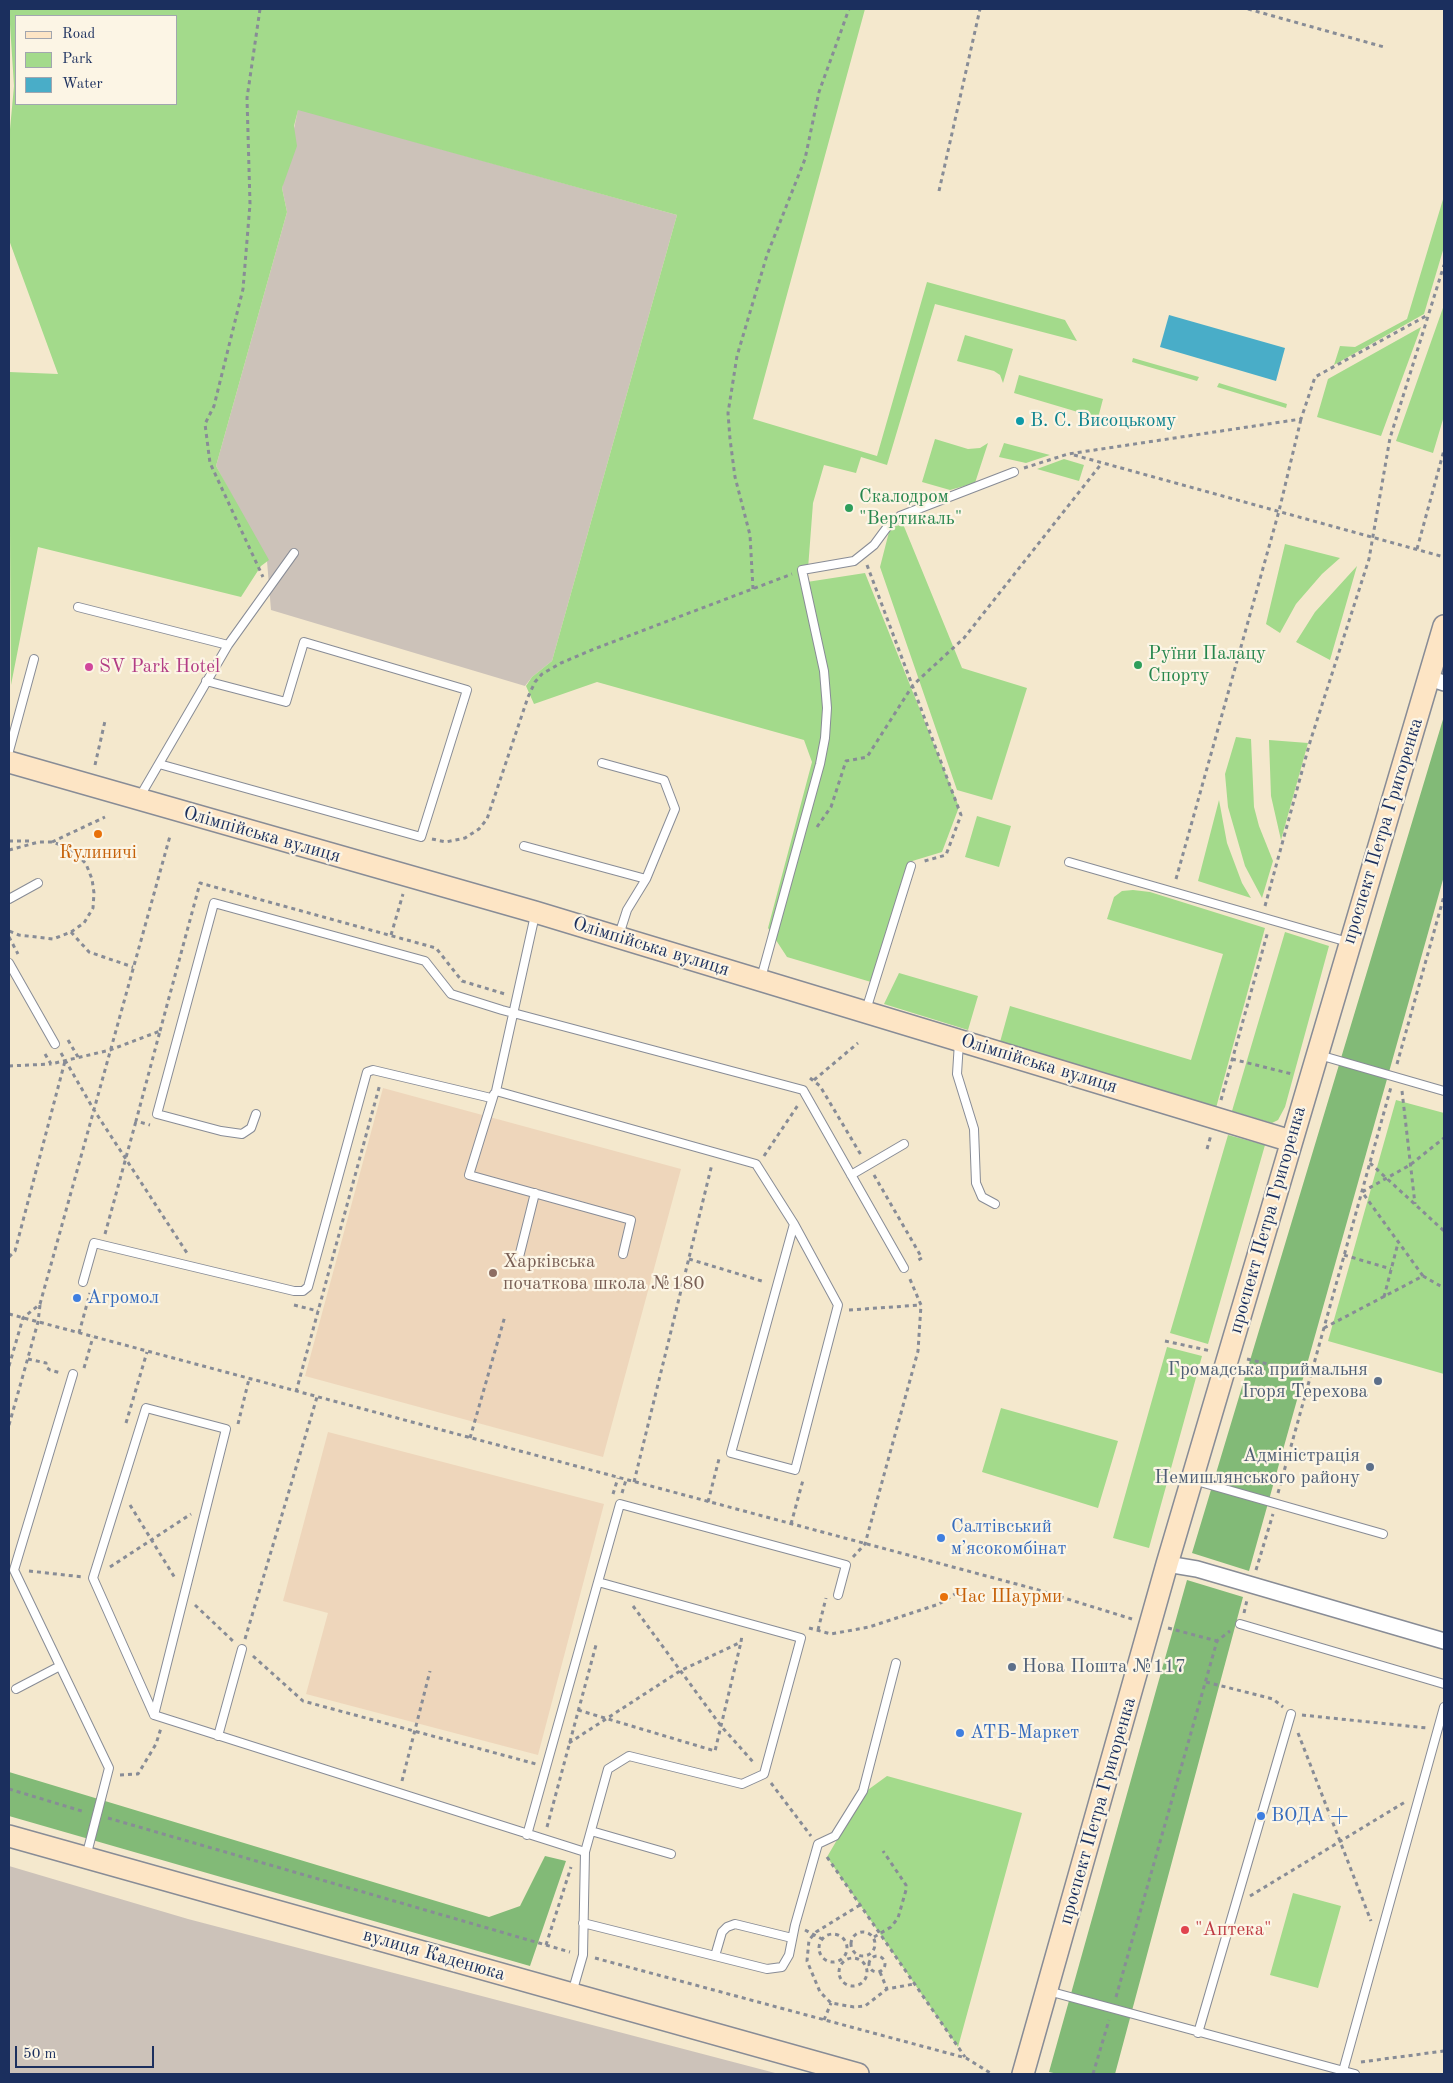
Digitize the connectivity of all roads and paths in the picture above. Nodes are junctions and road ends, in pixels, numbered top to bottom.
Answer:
1 (260, 9) edge
2 (849, 9) edge
3 (980, 9) edge
4 (1248, 9) edge
5 (1384, 47) dead end
6 (939, 191) dead end
7 (1444, 265) edge
8 (1426, 316) junction
9 (1301, 419) junction
10 (1444, 450) edge
11 (1070, 454) junction
12 (1102, 462) junction
13 (1014, 472) joint
14 (1279, 511) junction
15 (1372, 537) junction
16 (1417, 549) junction
17 (294, 553) dead end
18 (863, 554) junction
19 (1444, 556) edge
20 (802, 570) junction
21 (268, 589) junction
22 (753, 589) junction
23 (78, 606) dead end
24 (1444, 626) edge
25 (228, 645) junction
26 (34, 659) dead end
27 (206, 680) junction
28 (1437, 680) edge
29 (913, 685) junction
30 (105, 721) dead end
31 (9, 751) edge
32 (9, 762) edge
33 (602, 763) dead end
34 (159, 764) junction
35 (95, 765) dead end
36 (138, 800) junction
37 (105, 817) dead end
38 (816, 829) dead end
39 (170, 836) dead end
40 (421, 837) junction
41 (9, 841) edge
42 (39, 842) junction
43 (52, 842) junction
44 (524, 846) dead end
45 (9, 850) edge
46 (1069, 862) dead end
47 (911, 866) joint
48 (646, 879) junction
49 (1185, 882) dead end
50 (38, 884) dead end
51 (1444, 896) edge
52 (9, 899) edge
53 (1256, 903) dead end
54 (400, 904) dead end
55 (1265, 906) junction
56 (536, 912) junction
57 (1272, 920) junction
58 (9, 931) edge
59 (71, 932) junction
60 (391, 935) dead end
61 (618, 937) junction
62 (1350, 943) junction
63 (9, 963) edge
64 (134, 967) junction
65 (761, 980) junction
66 (508, 985) dead end
67 (502, 1010) junction
68 (865, 1012) junction
69 (512, 1014) junction
70 (959, 1040) junction
71 (55, 1044) joint
72 (858, 1044) dead end
73 (1317, 1054) junction
74 (1232, 1059) junction
75 (65, 1060) junction
76 (51, 1064) dead end
77 (9, 1066) edge
78 (383, 1073) junction
79 (1295, 1075) dead end
80 (804, 1076) dead end
81 (1397, 1077) junction
82 (814, 1080) junction
83 (496, 1091) junction
84 (1444, 1091) edge
85 (1223, 1092) dead end
86 (491, 1098) junction
87 (94, 1110) junction
88 (805, 1110) dead end
89 (256, 1114) dead end
90 (136, 1121) dead end
91 (1444, 1138) edge
92 (1291, 1141) junction
93 (904, 1144) dead end
94 (715, 1151) junction
95 (758, 1154) dead end
96 (763, 1157) junction
97 (126, 1159) junction
98 (769, 1159) dead end
99 (1370, 1163) junction
100 (1410, 1165) junction
101 (868, 1166) junction
102 (851, 1175) junction
103 (1387, 1178) junction
104 (1362, 1192) junction
105 (535, 1193) junction
106 (995, 1204) dead end
107 (1415, 1204) junction
108 (794, 1224) junction
109 (1444, 1232) edge
110 (1398, 1242) junction
111 (103, 1244) junction
112 (623, 1254) dead end
113 (1344, 1255) junction
114 (9, 1257) edge
115 (519, 1257) dead end
116 (689, 1259) junction
117 (197, 1268) junction
118 (904, 1268) junction
119 (1391, 1269) junction
120 (1423, 1276) junction
121 (83, 1282) dead end
122 (92, 1285) dead end
123 (1444, 1288) edge
124 (764, 1291) dead end
125 (1384, 1297) junction
126 (850, 1301) dead end
127 (40, 1304) junction
128 (290, 1304) dead end
129 (921, 1305) junction
130 (848, 1310) junction
131 (318, 1311) junction
132 (9, 1314) edge
133 (505, 1316) dead end
134 (23, 1318) junction
135 (846, 1320) dead end
136 (38, 1322) junction
137 (1324, 1328) junction
138 (79, 1333) junction
139 (147, 1352) junction
140 (9, 1366) edge
141 (73, 1374) dead end
142 (296, 1392) junction
143 (318, 1398) junction
144 (10, 1416) edge
145 (9, 1425) edge
146 (125, 1427) dead end
147 (470, 1438) junction
148 (720, 1454) dead end
149 (804, 1478) dead end
150 (1193, 1480) junction
151 (635, 1482) junction
152 (120, 1490) junction
153 (708, 1502) junction
154 (1276, 1504) junction
155 (193, 1520) dead end
156 (792, 1524) junction
157 (1383, 1534) dead end
158 (151, 1540) junction
159 (865, 1544) junction
160 (1167, 1564) junction
161 (846, 1565) junction
162 (82, 1567) dead end
163 (14, 1570) junction
164 (180, 1573) dead end
165 (80, 1577) junction
166 (94, 1578) junction
167 (598, 1582) junction
168 (1252, 1584) junction
169 (84, 1586) dead end
170 (185, 1594) junction
171 (955, 1594) dead end
172 (838, 1595) dead end
173 (632, 1605) dead end
174 (1093, 1608) dead end
175 (1240, 1624) junction
176 (808, 1628) dead end
177 (744, 1629) dead end
178 (598, 1638) dead end
179 (1444, 1641) edge
180 (741, 1642) junction
181 (242, 1649) junction
182 (896, 1663) dead end
183 (60, 1666) junction
184 (430, 1671) dead end
185 (680, 1671) junction
186 (1206, 1682) junction
187 (1444, 1684) edge
188 (16, 1688) dead end
189 (1444, 1707) edge
190 (578, 1710) junction
191 (1291, 1714) junction
192 (155, 1719) junction
193 (607, 1719) junction
194 (162, 1725) junction
195 (721, 1726) junction
196 (171, 1728) dead end
197 (1438, 1729) junction
198 (415, 1731) junction
199 (218, 1736) junction
200 (570, 1743) junction
201 (546, 1766) junction
202 (764, 1774) junction
203 (107, 1776) junction
204 (9, 1789) edge
205 (1420, 1792) junction
206 (399, 1794) junction
207 (98, 1816) junction
208 (591, 1831) junction
209 (527, 1835) junction
210 (9, 1836) edge
211 (544, 1840) junction
212 (1340, 1841) junction
213 (818, 1844) junction
214 (883, 1851) dead end
215 (585, 1852) junction
216 (671, 1854) dead end
217 (86, 1857) junction
218 (571, 1866) dead end
219 (860, 1905) junction
220 (1235, 1906) junction
221 (583, 1923) junction
222 (880, 1934) junction
223 (813, 1935) junction
224 (874, 1937) junction
225 (792, 1938) junction
226 (822, 1939) junction
227 (1379, 1941) junction
228 (849, 1944) junction
229 (546, 1945) junction
230 (583, 1955) junction
231 (872, 1955) junction
232 (715, 1956) junction
233 (860, 1958) junction
234 (843, 1960) junction
235 (868, 1967) junction
236 (880, 1972) junction
237 (914, 1984) junction
238 (887, 1989) junction
239 (1047, 1991) junction
240 (572, 1993) junction
241 (831, 2003) junction
242 (1112, 2008) junction
243 (824, 2020) junction
244 (1198, 2033) junction
245 (1444, 2051) edge
246 (966, 2058) junction
247 (1344, 2067) junction
248 (858, 2074) edge
249 (992, 2074) edge
250 (1023, 2074) edge
251 (1093, 2074) edge
252 (1355, 2074) edge

1 - 21 path
2 - 22 path
3 - 6 path
4 - 5 path
7 - 8 path
8 - 9 path
8 - 15 path
9 - 11 path
9 - 14 path
10 - 16 path
11 - 12 path
11 - 13 path
12 - 14 path
12 - 29 path
13 - 18 lane
14 - 15 path
14 - 49 path
15 - 16 path
15 - 55 path
16 - 19 path
17 - 21 lane
18 - 20 lane
18 - 29 path
20 - 22 path
20 - 65 lane
21 - 25 lane
22 - 40 path
23 - 25 lane
24 - 28 street, проспект Петра Григоренка
25 - 27 lane
26 - 31 lane
27 - 34 lane
27 - 40 lane
28 - 62 street, проспект Петра Григоренка
29 - 38 path
29 - 47 path
30 - 35 path
32 - 36 street, Олімпійська вулиця
33 - 48 lane
34 - 36 lane
34 - 40 lane
36 - 56 street, Олімпійська вулиця
37 - 43 path
39 - 64 path
41 - 42 path
42 - 43 path
42 - 45 path
43 - 59 path
44 - 48 lane
46 - 57 lane
47 - 68 lane
48 - 61 lane
50 - 52 lane
51 - 81 path
53 - 55 path
54 - 60 path
55 - 57 path
56 - 61 street, Олімпійська вулиця
56 - 69 lane
57 - 62 lane
57 - 74 path
58 - 59 path
59 - 64 path
61 - 65 street, Олімпійська вулиця
62 - 73 street, проспект Петра Григоренка
63 - 71 lane
64 - 87 path
65 - 68 street, Олімпійська вулиця
66 - 67 path
67 - 69 lane
67 - 89 lane
68 - 70 street, Олімпійська вулиця
69 - 83 lane
69 - 102 lane
70 - 92 street, Олімпійська вулиця
70 - 106 lane
71 - 75 path
72 - 82 path
73 - 81 lane
73 - 92 street, проспект Петра Григоренка
74 - 79 path
74 - 85 path
75 - 87 path
75 - 114 path
76 - 77 path
78 - 86 lane
78 - 117 lane
78 - 131 path
80 - 82 path
81 - 84 lane
81 - 99 path
81 - 100 path
82 - 101 path
83 - 86 lane
83 - 94 lane
86 - 105 lane
87 - 97 path
87 - 127 path
88 - 96 path
90 - 97 path
91 - 100 path
92 - 150 street, проспект Петра Григоренка
93 - 101 lane
94 - 108 lane
94 - 116 path
95 - 96 path
96 - 98 path
97 - 111 path
97 - 117 path
99 - 103 path
99 - 104 path
100 - 103 path
100 - 107 path
101 - 102 lane
101 - 118 path
102 - 118 lane
103 - 104 path
103 - 107 path
104 - 110 path
104 - 113 path
105 - 112 lane
105 - 115 lane
107 - 109 path
108 - 108 lane
110 - 119 path
110 - 120 path
111 - 117 lane
111 - 121 lane
113 - 119 path
113 - 137 path
116 - 124 path
116 - 151 path
118 - 129 path
119 - 125 path
120 - 123 path
120 - 125 path
122 - 138 path
125 - 137 path
126 - 130 path
127 - 134 path
127 - 136 path
128 - 131 path
129 - 130 path
129 - 159 path
130 - 135 path
131 - 142 path
132 - 134 path
133 - 147 path
134 - 136 path
134 - 140 path
136 - 138 path
136 - 144 path
137 - 154 path
138 - 139 path
139 - 142 path
139 - 146 path
141 - 163 lane
142 - 143 path
143 - 147 path
143 - 181 path
144 - 145 path
147 - 151 path
148 - 153 path
149 - 156 path
150 - 154 lane
150 - 160 street, проспект Петра Григоренка
151 - 153 path
152 - 158 path
152 - 166 lane
152 - 170 lane
153 - 156 path
154 - 157 lane
154 - 168 path
155 - 158 path
156 - 159 path
158 - 164 path
158 - 166 path
159 - 161 path
159 - 174 path
160 - 168 street
160 - 239 street, проспект Петра Григоренка
161 - 167 lane
161 - 172 lane
162 - 165 path
163 - 165 path
163 - 183 lane
165 - 166 path
165 - 169 path
166 - 192 lane
167 - 201 lane
167 - 202 lane
168 - 175 path
168 - 179 street
170 - 181 path
170 - 192 lane
171 - 176 path
173 - 185 path
175 - 186 path
175 - 187 lane
177 - 180 path
178 - 190 path
180 - 185 path
180 - 195 path
181 - 198 path
181 - 199 lane
182 - 213 lane
183 - 188 lane
183 - 203 lane
184 - 198 path
185 - 193 path
185 - 195 path
186 - 191 path
186 - 242 path
189 - 197 lane
190 - 193 path
190 - 200 path
191 - 197 path
191 - 212 path
191 - 220 lane
192 - 194 path
192 - 199 lane
193 - 195 path
193 - 200 path
194 - 196 path
194 - 203 path
195 - 202 path
197 - 205 lane
198 - 201 path
198 - 206 path
199 - 206 lane
200 - 211 path
201 - 209 lane
202 - 208 lane
202 - 213 path
203 - 207 lane
204 - 207 path
205 - 212 path
205 - 227 lane
206 - 209 lane
207 - 217 lane
207 - 229 path
208 - 215 lane
208 - 216 lane
209 - 211 lane
210 - 217 street, вулиця Каденюка
211 - 215 lane
212 - 220 path
212 - 227 path
213 - 219 path
213 - 225 lane
214 - 222 path
215 - 221 lane
217 - 240 street, вулиця Каденюка
218 - 229 path
219 - 222 path
219 - 223 path
220 - 244 lane
221 - 230 lane
221 - 232 lane
222 - 224 path
222 - 237 path
223 - 226 path
223 - 241 path
224 - 228 path
224 - 231 path
225 - 232 lane
225 - 232 lane
226 - 228 path
226 - 234 path
227 - 247 lane
228 - 233 path
228 - 234 path
229 - 230 path
230 - 240 lane
230 - 243 path
231 - 233 path
231 - 235 path
231 - 236 path
233 - 234 path
233 - 235 path
234 - 235 path
235 - 236 path
236 - 238 path
237 - 238 path
237 - 246 path
238 - 241 path
239 - 242 lane
239 - 250 street, проспект Петра Григоренка
240 - 248 street, вулиця Каденюка
241 - 243 path
242 - 244 lane
242 - 251 path
243 - 246 path
244 - 247 lane
245 - 247 path
246 - 249 path
247 - 252 lane

